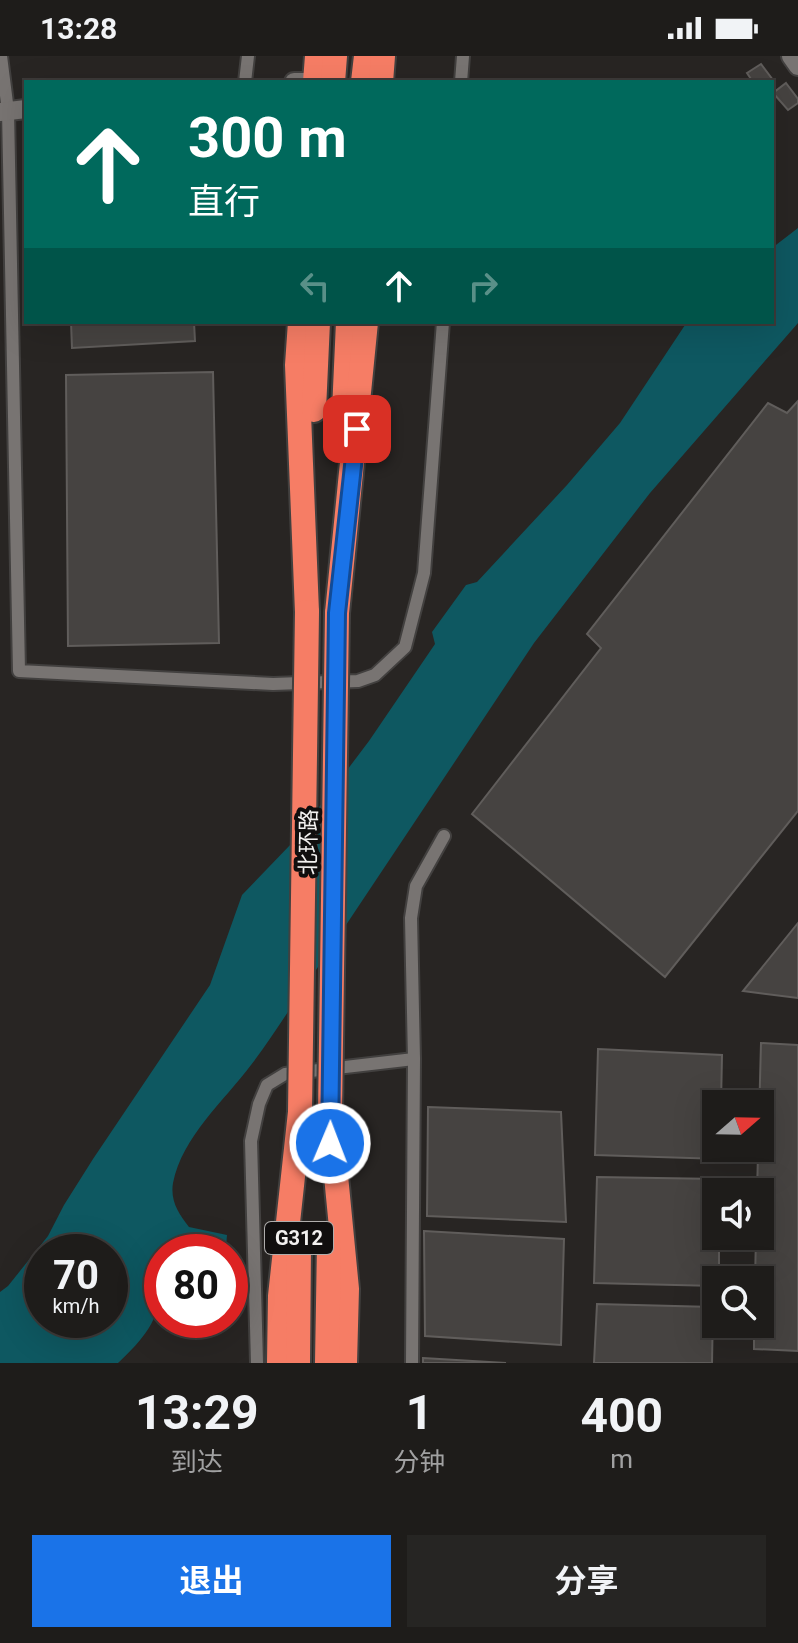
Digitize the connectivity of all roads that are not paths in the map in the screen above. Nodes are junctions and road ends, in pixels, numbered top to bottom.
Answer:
1 (1, 56) edge
2 (248, 56) edge
3 (317, 56) edge
4 (335, 56) edge
5 (366, 56) edge
6 (383, 56) edge
7 (463, 56) edge
8 (791, 56) edge
9 (798, 66) edge
10 (245, 80) edge
11 (316, 80) edge
12 (333, 80) edge
13 (363, 80) edge
14 (381, 80) edge
15 (461, 80) edge
16 (11, 111) edge
17 (300, 324) edge
18 (318, 324) edge
19 (348, 324) edge
20 (366, 324) edge
21 (443, 324) edge
22 (307, 612) junction
23 (337, 613) junction
24 (444, 836) dead end
25 (414, 1059) junction
26 (300, 1112) junction
27 (330, 1114) junction
28 (257, 1363) edge
29 (279, 1363) edge
30 (298, 1363) edge
31 (327, 1363) edge
32 (345, 1363) edge
33 (412, 1363) edge

1 - 16 street
2 - 10 street
3 - 11 highway
4 - 12 highway
5 - 13 highway
6 - 14 highway
7 - 15 street
8 - 9 street
16 - 21 street
17 - 22 highway
18 - 22 highway, 北环路 / G312
19 - 23 highway, 北环路 / G312
20 - 23 highway
22 - 26 highway, 北环路 / G312, bridge
23 - 27 highway, 北环路 / G312, bridge
24 - 25 street
25 - 28 street
25 - 33 street
26 - 29 highway
26 - 30 highway, 北环路 / G312
27 - 31 highway, 北环路 / G312
27 - 32 highway

